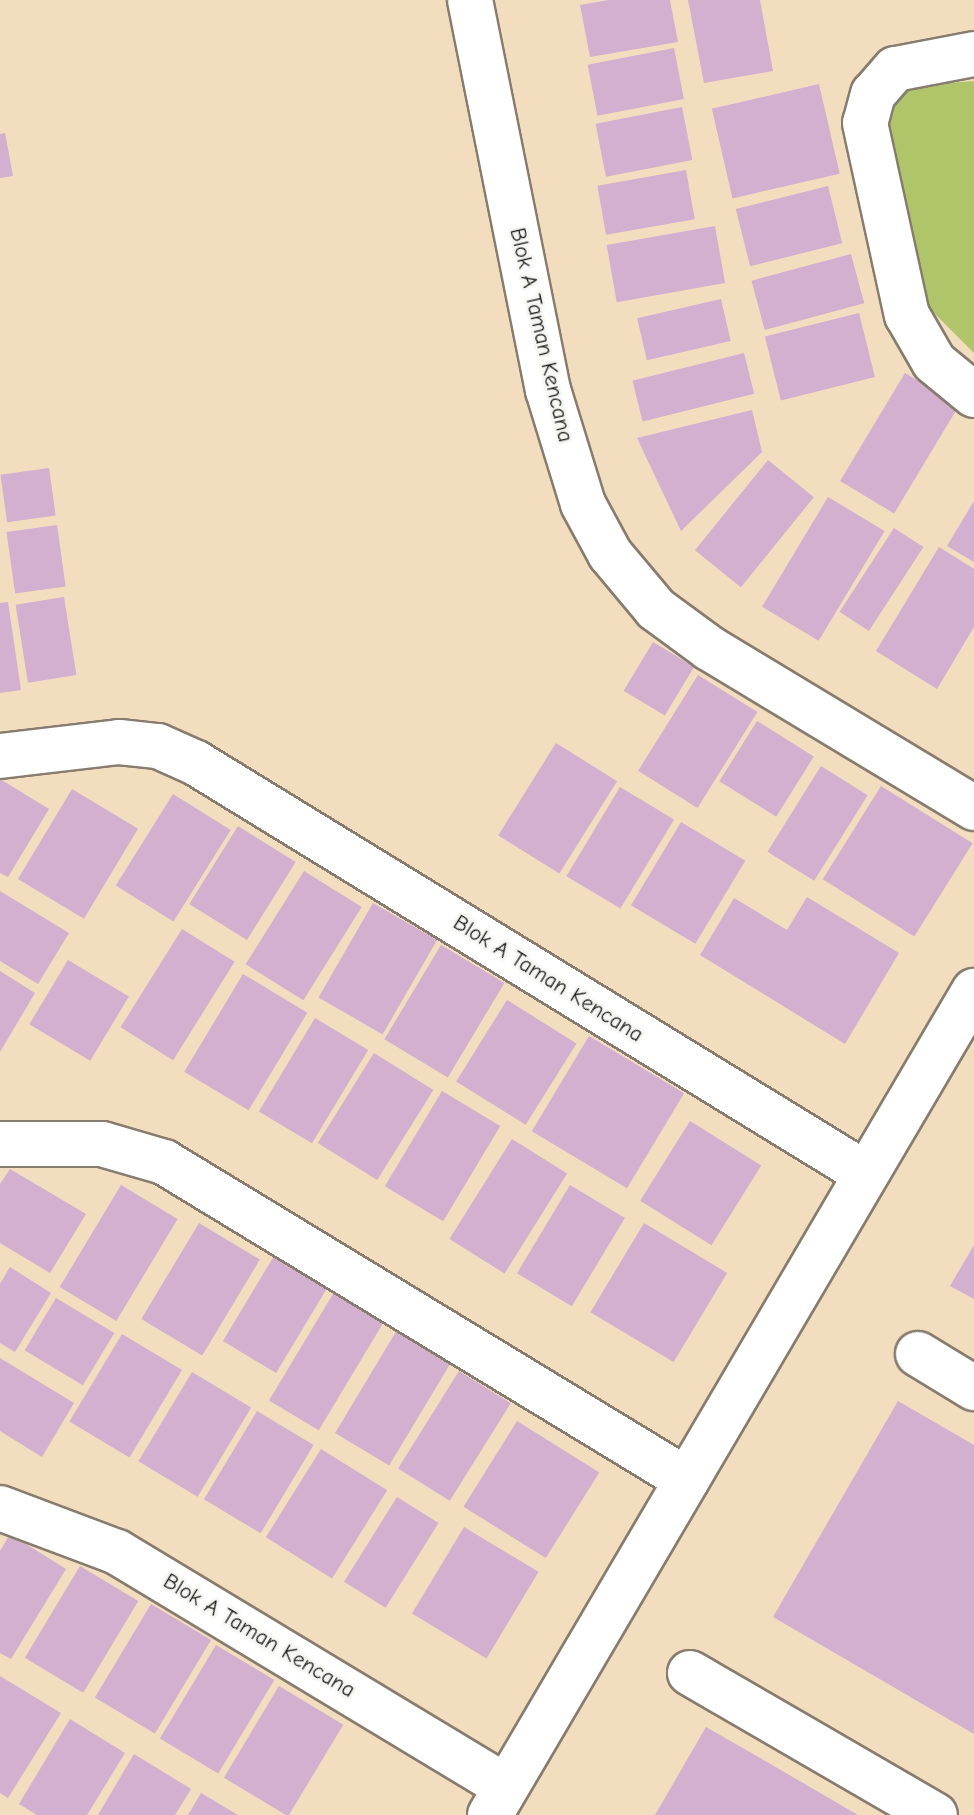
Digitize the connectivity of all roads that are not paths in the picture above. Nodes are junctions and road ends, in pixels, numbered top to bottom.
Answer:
1 (470, 0) edge
2 (974, 54) edge
3 (974, 395) edge
4 (0, 756) edge
5 (974, 808) edge
6 (974, 991) edge
7 (0, 1144) edge
8 (866, 1174) junction
9 (918, 1354) dead end
10 (974, 1388) edge
11 (687, 1480) junction
12 (0, 1508) edge
13 (690, 1673) dead end
14 (498, 1801) edge
15 (935, 1815) edge

1 - 5 street, Blok A Taman Kencana
2 - 3 street
4 - 8 street, Blok A Taman Kencana
6 - 8 street, Blok A Taman Kencana
7 - 11 street
8 - 11 street, Blok A Taman Kencana
9 - 10 street
11 - 14 street, Blok A Taman Kencana
12 - 14 street, Blok A Taman Kencana
13 - 15 street

